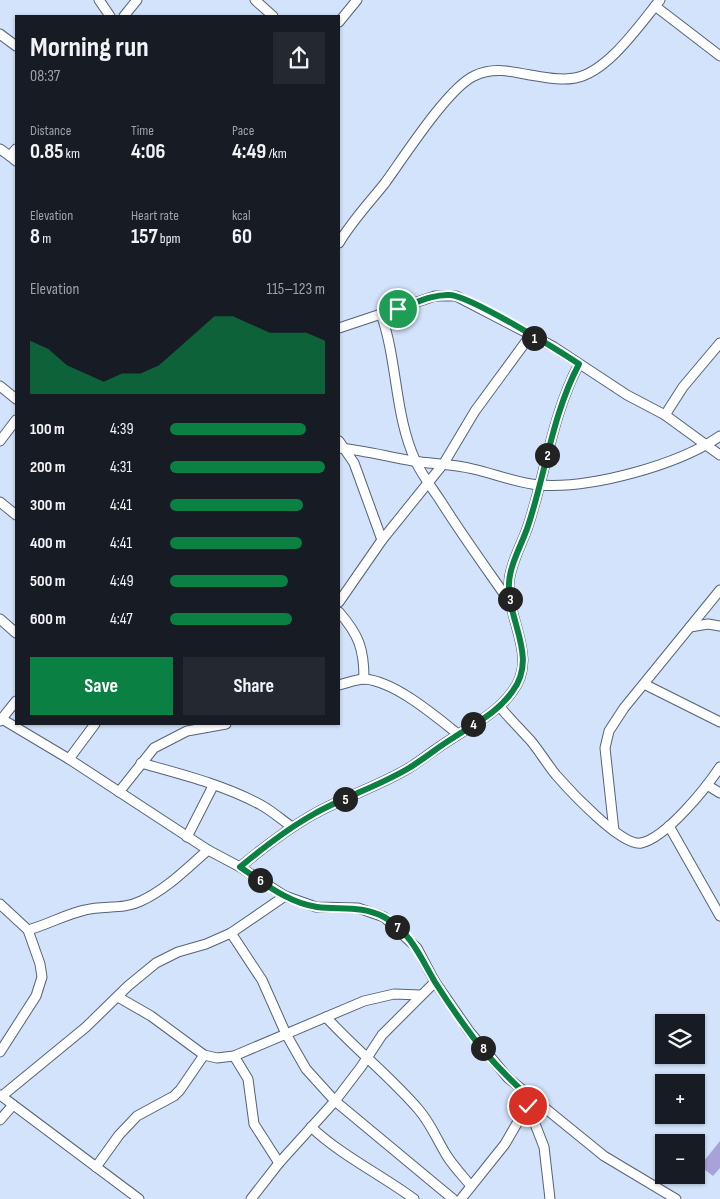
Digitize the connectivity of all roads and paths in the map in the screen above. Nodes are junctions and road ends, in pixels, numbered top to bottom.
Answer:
1 (99, 0) edge
2 (137, 0) edge
3 (255, 0) edge
4 (357, 0) edge
5 (658, 3) edge
6 (129, 14) edge
7 (109, 15) edge
8 (271, 15) edge
9 (340, 21) edge
10 (0, 34) edge
11 (15, 45) edge
12 (720, 56) edge
13 (0, 150) edge
14 (13, 158) edge
15 (340, 242) edge
16 (381, 314) junction
17 (340, 328) edge
18 (530, 336) junction
19 (720, 343) edge
20 (579, 364) junction
21 (0, 386) edge
22 (15, 398) edge
23 (665, 415) junction
24 (15, 421) edge
25 (720, 436) edge
26 (0, 441) edge
27 (341, 446) edge
28 (705, 446) junction
29 (720, 455) edge
30 (416, 462) junction
31 (444, 463) junction
32 (428, 481) junction
33 (540, 485) junction
34 (0, 502) edge
35 (15, 514) edge
36 (382, 540) junction
37 (720, 590) edge
38 (340, 601) edge
39 (510, 602) junction
40 (340, 613) edge
41 (0, 619) edge
42 (720, 626) edge
43 (690, 627) junction
44 (15, 632) edge
45 (364, 679) junction
46 (340, 684) edge
47 (644, 684) junction
48 (15, 702) edge
49 (500, 708) junction
50 (1, 720) edge
51 (720, 722) edge
52 (94, 725) edge
53 (220, 725) edge
54 (458, 734) junction
55 (70, 759) junction
56 (141, 763) junction
57 (720, 768) edge
58 (707, 785) junction
59 (213, 786) junction
60 (119, 792) junction
61 (720, 793) edge
62 (670, 826) junction
63 (292, 827) junction
64 (614, 832) junction
65 (187, 837) junction
66 (208, 850) junction
67 (240, 867) junction
68 (285, 896) junction
69 (0, 904) edge
70 (720, 916) edge
71 (28, 930) junction
72 (231, 933) junction
73 (435, 982) junction
74 (420, 995) junction
75 (118, 997) junction
76 (326, 1017) junction
77 (286, 1034) junction
78 (0, 1052) edge
79 (204, 1055) junction
80 (234, 1056) junction
81 (367, 1058) junction
82 (1, 1095) edge
83 (335, 1101) junction
84 (529, 1102) junction
85 (12, 1104) junction
86 (0, 1120) edge
87 (310, 1127) junction
88 (279, 1163) junction
89 (96, 1167) junction
90 (471, 1186) junction
91 (662, 1191) junction
92 (139, 1199) edge
93 (251, 1199) edge
94 (414, 1199) edge
95 (453, 1199) edge
96 (460, 1199) edge
97 (550, 1199) edge
98 (654, 1199) edge
99 (676, 1199) edge

1 - 7 street
2 - 6 street
3 - 8 street
4 - 9 street
5 - 12 street
5 - 15 street
10 - 11 street
13 - 14 street
16 - 17 street
16 - 18 street
16 - 30 street
18 - 20 street
18 - 31 street
19 - 23 street
20 - 23 street
20 - 33 street
21 - 22 street
23 - 28 street
24 - 26 street
25 - 28 street
27 - 30 street
27 - 36 street
28 - 29 street
28 - 33 street
30 - 31 street
30 - 32 street
31 - 32 street
31 - 33 street
32 - 36 street
32 - 39 street
33 - 39 street
34 - 35 street
36 - 38 street
37 - 43 street
39 - 49 street
40 - 45 street
41 - 44 street
42 - 43 street
43 - 47 street
45 - 46 street
45 - 54 street
47 - 51 street
47 - 64 street
48 - 50 street
49 - 54 street
49 - 64 street
50 - 55 street
52 - 55 street
53 - 56 street
54 - 63 street
55 - 60 street
56 - 59 street
56 - 60 street
57 - 58 street
58 - 61 street
58 - 62 street
59 - 63 street
59 - 65 street
60 - 65 street
62 - 64 street
62 - 70 street
63 - 67 street
65 - 66 street
66 - 67 street
66 - 71 street
67 - 68 street
68 - 72 street
68 - 73 street
69 - 71 street
71 - 78 street
72 - 75 street
72 - 77 street
73 - 74 street
73 - 84 street
74 - 76 street
74 - 81 street
75 - 79 street
75 - 82 street
76 - 77 street
76 - 81 street
77 - 80 street
77 - 83 street
79 - 80 street
79 - 89 street
80 - 88 street
81 - 83 street
81 - 90 street
82 - 85 street
83 - 87 street
83 - 95 street
84 - 90 street
84 - 91 street
84 - 97 street
85 - 86 street
85 - 89 street
87 - 88 street
87 - 94 street
88 - 93 street
89 - 92 street
90 - 96 street
91 - 98 street
91 - 99 street

